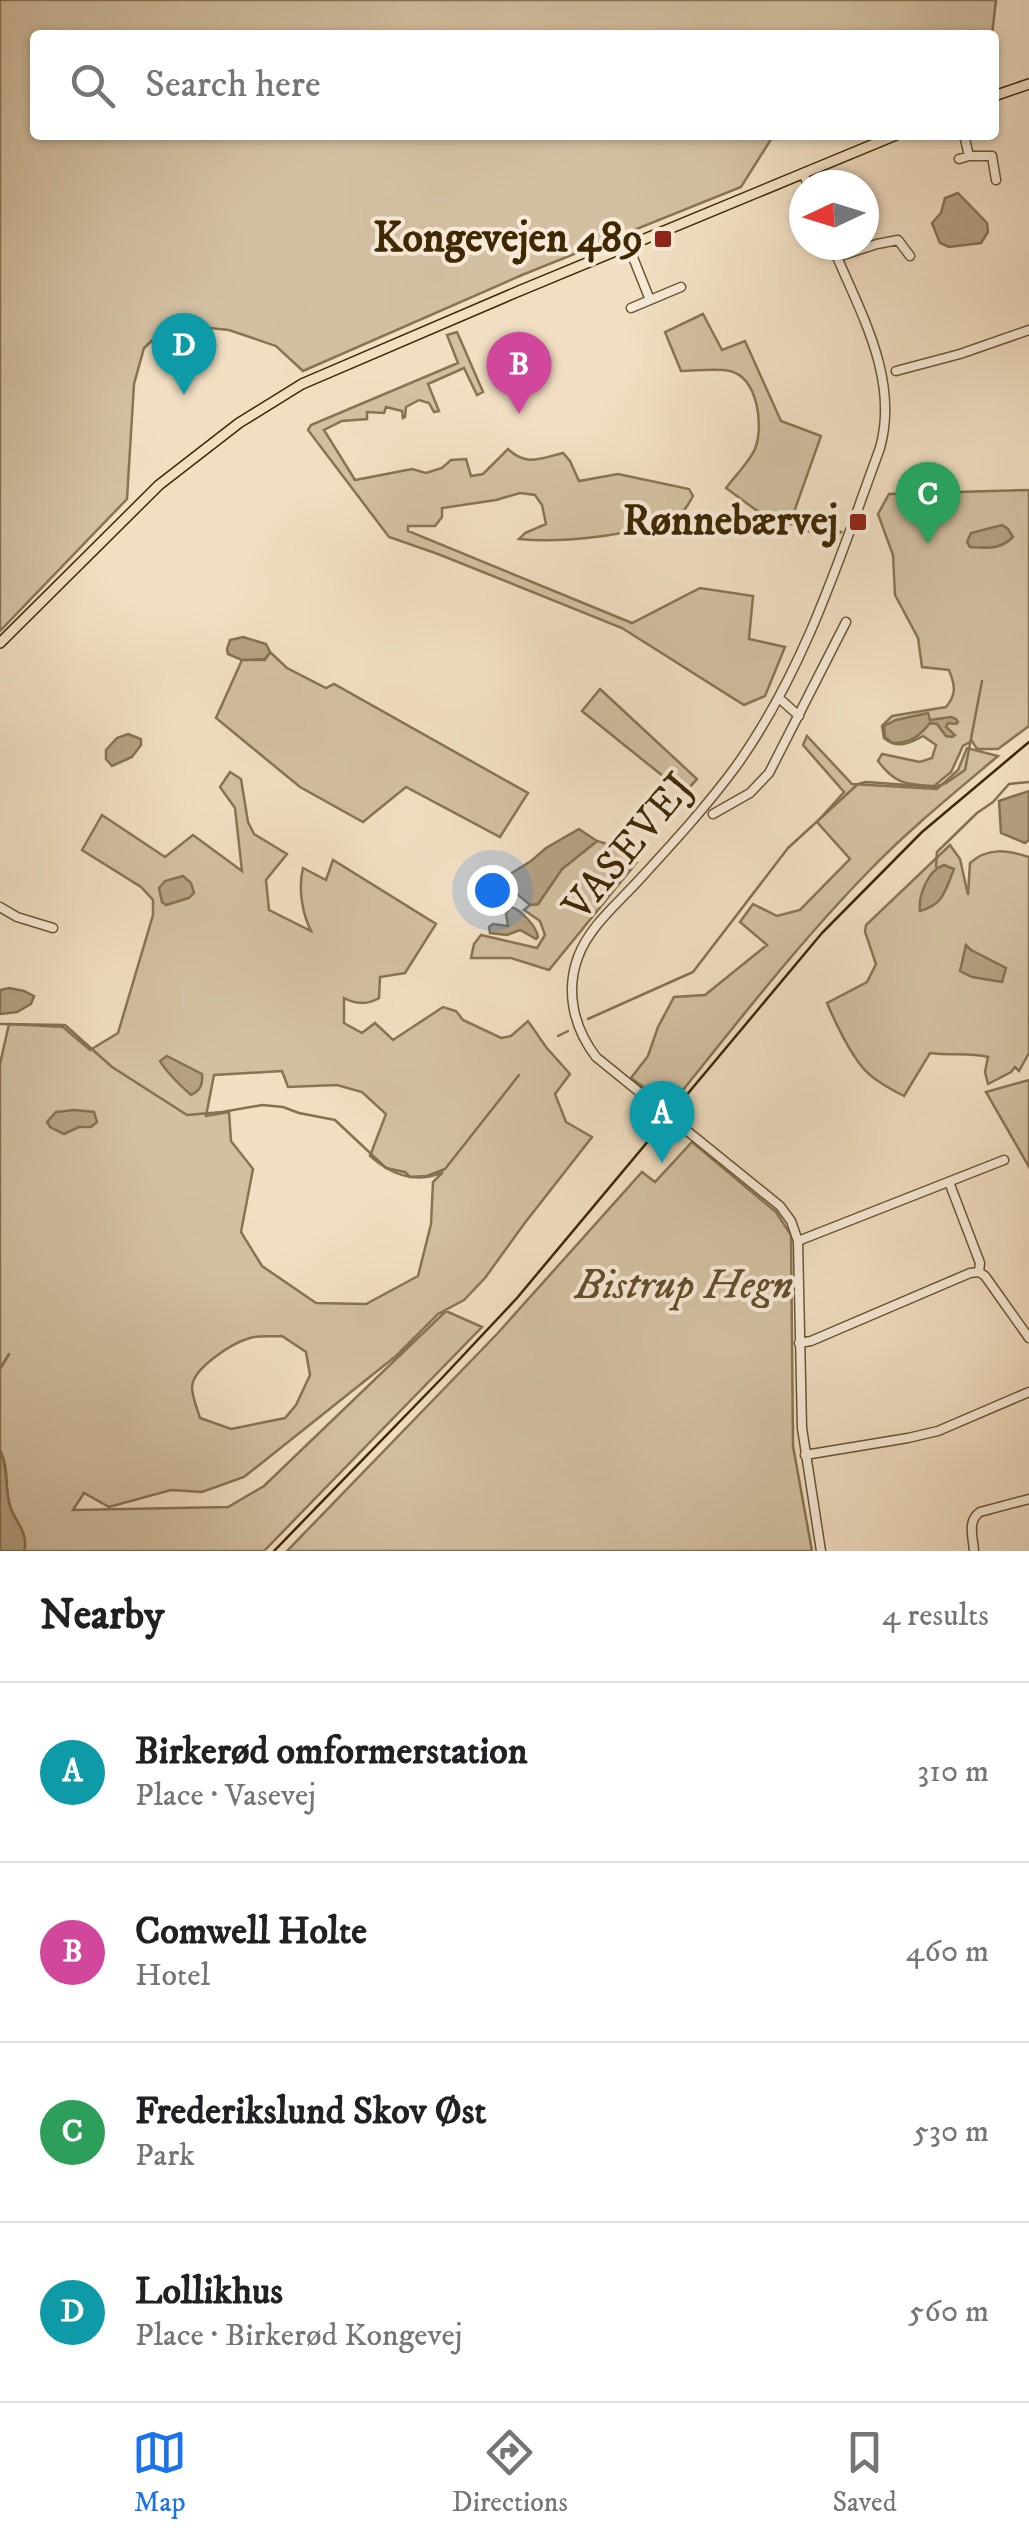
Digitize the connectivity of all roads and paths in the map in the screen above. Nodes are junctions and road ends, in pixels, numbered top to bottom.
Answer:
1 (1029, 84) edge
2 (999, 94) edge
3 (884, 140) edge
4 (964, 140) edge
5 (813, 170) edge
6 (789, 180) edge
7 (996, 180) dead end
8 (879, 244) edge
9 (628, 246) junction
10 (910, 256) dead end
11 (838, 260) edge
12 (681, 288) dead end
13 (650, 300) junction
14 (631, 308) dead end
15 (1029, 330) edge
16 (896, 371) dead end
17 (846, 622) dead end
18 (0, 643) edge
19 (779, 698) junction
20 (799, 716) junction
21 (714, 814) dead end
22 (0, 907) edge
23 (53, 928) dead end
24 (1004, 1160) dead end
25 (949, 1182) junction
26 (798, 1241) junction
27 (979, 1272) junction
28 (1029, 1338) edge
29 (799, 1343) junction
30 (1029, 1392) edge
31 (804, 1455) junction
32 (1029, 1499) edge
33 (821, 1551) edge
34 (974, 1551) edge

1 - 2 main road
3 - 5 main road
4 - 7 street
6 - 9 main road
8 - 10 street
9 - 13 street
9 - 18 main road
11 - 19 street, VASEVEJ
12 - 13 street
13 - 14 street
15 - 16 street
17 - 20 street, VASEVEJ
19 - 20 street
19 - 26 street, VASEVEJ
20 - 21 street, VASEVEJ
22 - 23 street
24 - 25 street
25 - 26 street
25 - 27 street
26 - 29 street
27 - 28 street
27 - 29 street
29 - 31 street
30 - 31 street
31 - 33 street
32 - 34 street

